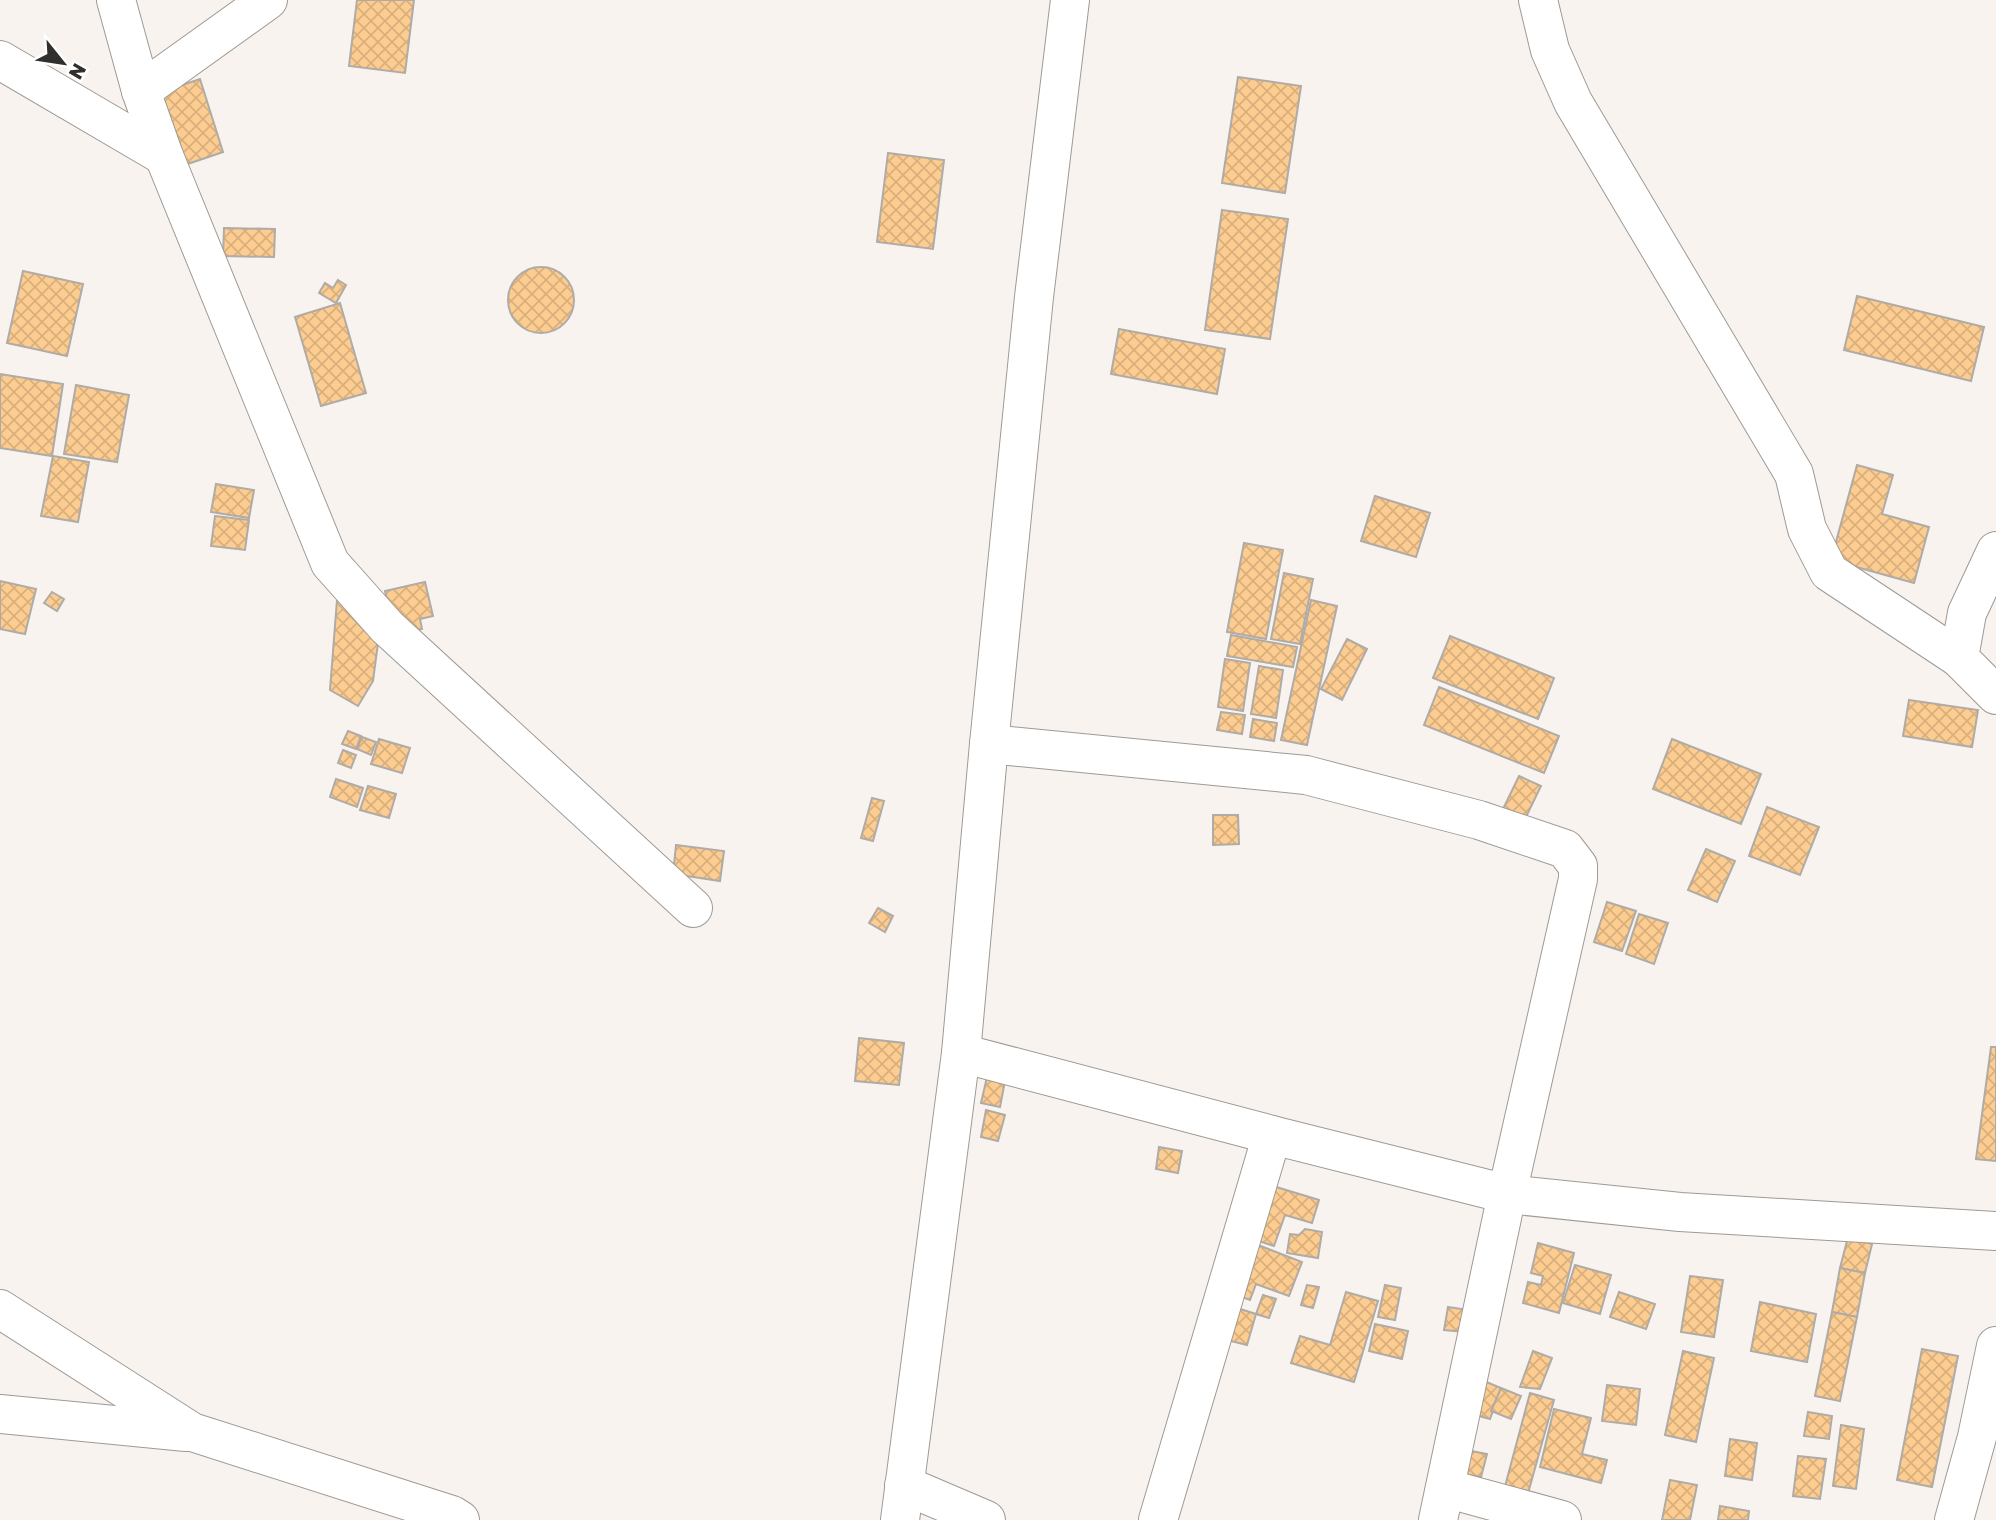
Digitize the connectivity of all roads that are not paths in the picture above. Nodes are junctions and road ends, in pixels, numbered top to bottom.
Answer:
1 (116, 0) edge
2 (268, 0) edge
3 (1070, 0) edge
4 (1538, 0) edge
5 (0, 60) edge
6 (142, 91) junction
7 (163, 156) junction
8 (1996, 551) edge
9 (1959, 658) junction
10 (1996, 695) edge
11 (989, 744) junction
12 (693, 908) dead end
13 (961, 1053) junction
14 (1272, 1135) junction
15 (1507, 1194) junction
16 (1996, 1231) edge
17 (0, 1309) edge
18 (1996, 1346) edge
19 (0, 1414) edge
20 (192, 1432) junction
21 (902, 1502) edge
22 (1442, 1504) edge
23 (460, 1520) edge
24 (986, 1520) edge
25 (1158, 1520) edge
26 (1562, 1520) edge
27 (1954, 1520) edge

1 - 6 street
2 - 6 street
3 - 11 street
4 - 9 street
5 - 7 street
6 - 7 street
7 - 12 street
8 - 9 street
9 - 10 street
11 - 13 street
11 - 15 street
13 - 14 street
13 - 21 street
14 - 15 street
14 - 25 street
15 - 16 street
15 - 22 street
17 - 20 street
18 - 27 street
19 - 20 street
20 - 23 street
21 - 24 street
22 - 26 street

